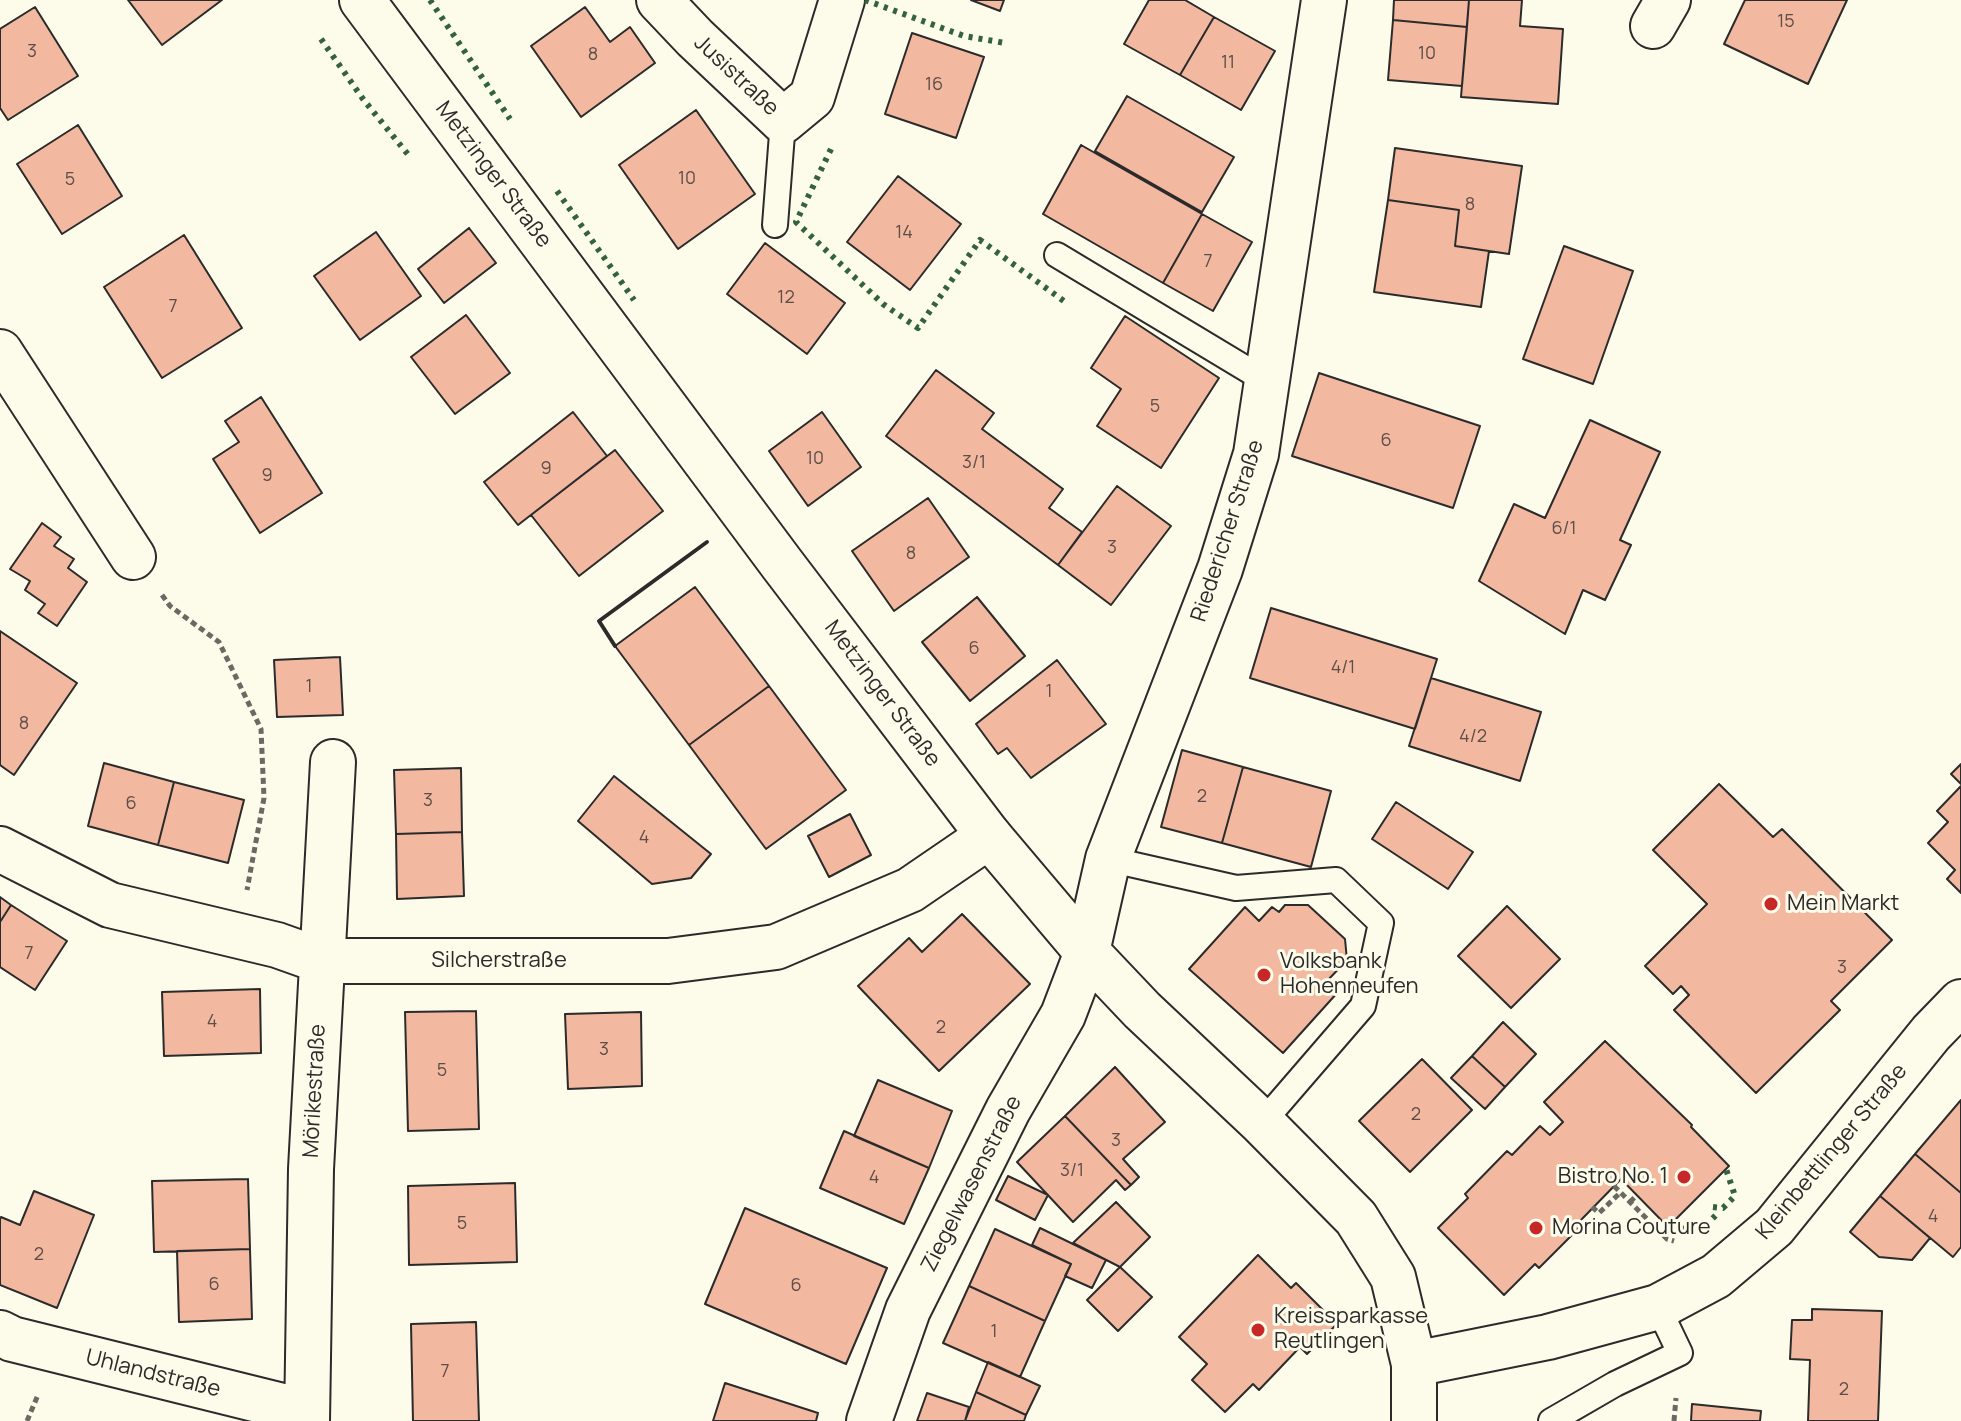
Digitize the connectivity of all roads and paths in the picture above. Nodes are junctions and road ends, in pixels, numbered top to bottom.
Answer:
1 (362, 0) edge
2 (659, 0) edge
3 (842, 0) edge
4 (1324, 0) edge
5 (783, 121) junction
6 (775, 225) dead end
7 (1057, 255) dead end
8 (0, 352) edge
9 (1268, 382) junction
10 (133, 557) joint
11 (333, 762) dead end
12 (989, 836) junction
13 (0, 849) edge
14 (1108, 859) junction
15 (277, 945) junction
16 (1087, 952) junction
17 (322, 961) junction
18 (1961, 1002) edge
19 (1262, 1123) junction
20 (1614, 1186) dead end
21 (1620, 1193) junction
22 (1637, 1195) dead end
23 (1630, 1202) junction
24 (1592, 1207) dead end
25 (1716, 1276) junction
26 (1658, 1307) junction
27 (0, 1333) edge
28 (1414, 1364) junction
29 (307, 1416) edge
30 (869, 1421) edge
31 (1414, 1421) edge
32 (1551, 1421) edge

1 - 12 street, Metzinger Straße
2 - 5 street, Jusistraße
3 - 5 street, Jusistraße
4 - 9 street, Riedericher Straße
5 - 6 lane
7 - 9 lane
8 - 10 street
9 - 14 street, Riedericher Straße
10 - 15 path
11 - 17 street, Mörikestraße
12 - 16 street, Metzinger Straße
12 - 17 street, Silcherstraße
13 - 15 street, Silcherstraße
14 - 16 street, Riedericher Straße
14 - 19 lane
15 - 17 street, Silcherstraße
16 - 19 street, Metzinger Straße
16 - 30 street, Ziegelwasenstraße
17 - 29 street, Mörikestraße
18 - 25 street, Kleinbettlinger Straße
19 - 28 street, Metzinger Straße
20 - 21 path
21 - 23 path
21 - 24 path
22 - 23 path
23 - 25 path
25 - 26 street, Kleinbettlinger Straße
26 - 28 street, Kleinbettlinger Straße
26 - 32 lane
27 - 29 street, Uhlandstraße
28 - 31 street, Metzinger Straße

